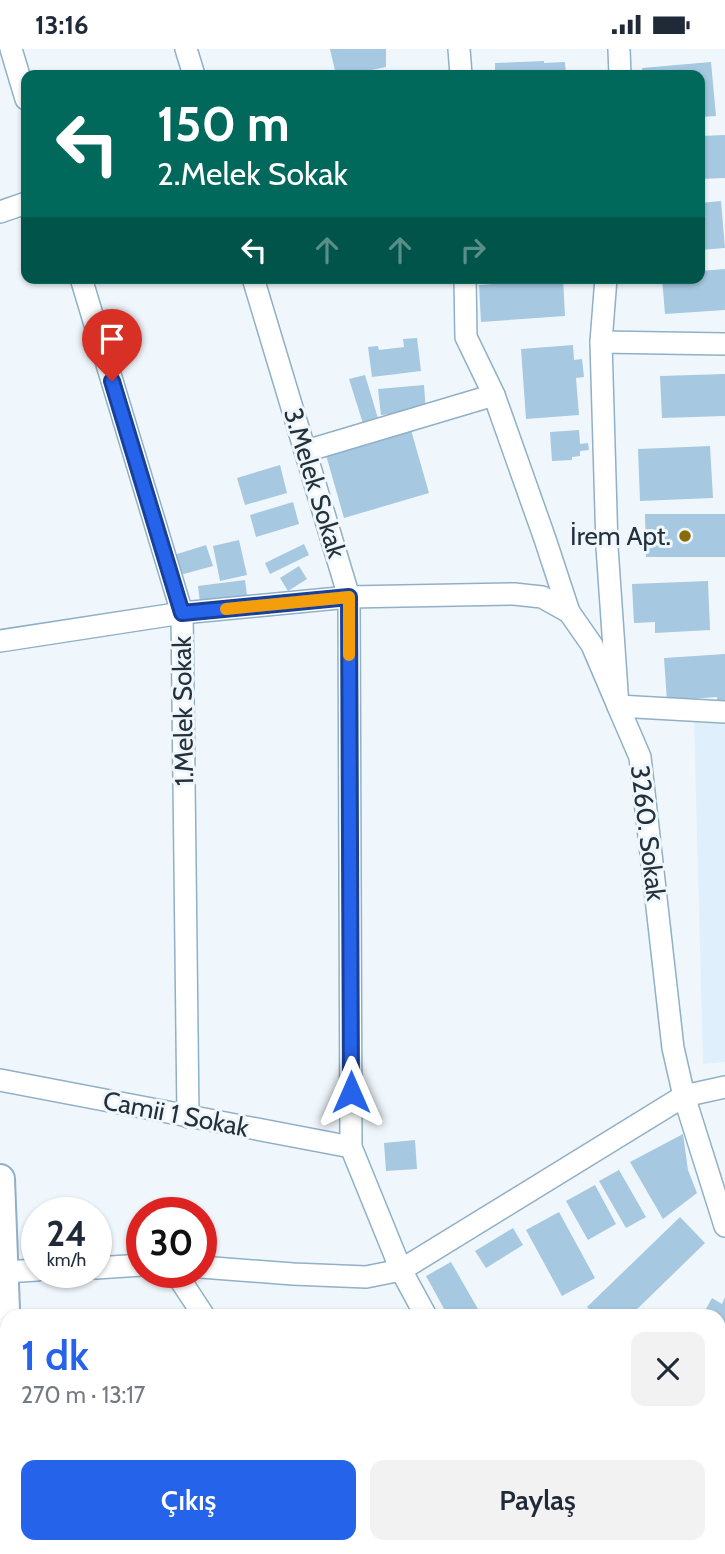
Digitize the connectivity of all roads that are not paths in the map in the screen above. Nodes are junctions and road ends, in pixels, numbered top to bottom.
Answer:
1 (10, 49) edge
2 (186, 49) edge
3 (460, 49) edge
4 (618, 49) edge
5 (192, 70) edge
6 (461, 70) edge
7 (620, 70) edge
8 (21, 83) edge
9 (21, 205) edge
10 (0, 212) edge
11 (83, 284) edge
12 (255, 284) edge
13 (465, 284) edge
14 (606, 284) edge
15 (601, 342) junction
16 (725, 344) edge
17 (494, 395) junction
18 (306, 451) junction
19 (349, 597) junction
20 (569, 612) junction
21 (182, 613) junction
22 (0, 641) edge
23 (618, 706) junction
24 (725, 712) edge
25 (0, 1080) edge
26 (725, 1087) edge
27 (684, 1096) junction
28 (188, 1117) junction
29 (351, 1147) junction
30 (0, 1179) edge
31 (725, 1226) edge
32 (217, 1268) edge
33 (401, 1270) junction
34 (21, 1271) edge
35 (4, 1272) junction
36 (186, 1288) edge
37 (5, 1309) edge
38 (199, 1309) edge
39 (422, 1309) edge

1 - 8 street
2 - 5 street
3 - 6 street
4 - 7 street
9 - 10 street
11 - 21 street, 1.Melek Sokak
12 - 18 street, 3.Melek Sokak
13 - 17 street
14 - 15 street, 3260. Sokak
15 - 16 street
15 - 23 street, 3260. Sokak
17 - 18 street
17 - 20 street
18 - 19 street, 3.Melek Sokak
19 - 20 street
19 - 21 street
19 - 29 street, 3.Melek Sokak
20 - 23 street
21 - 22 street
21 - 28 street, 1.Melek Sokak
23 - 24 street
23 - 27 street, 3260. Sokak
25 - 28 street, Camii 1 Sokak
26 - 27 street
27 - 31 street, 3260. Sokak
27 - 33 street
28 - 29 street, Camii 1 Sokak
29 - 33 street, 3.Melek Sokak
30 - 35 main road
32 - 33 street
33 - 39 street, 3.Melek Sokak
34 - 35 street
35 - 37 main road
36 - 38 street

